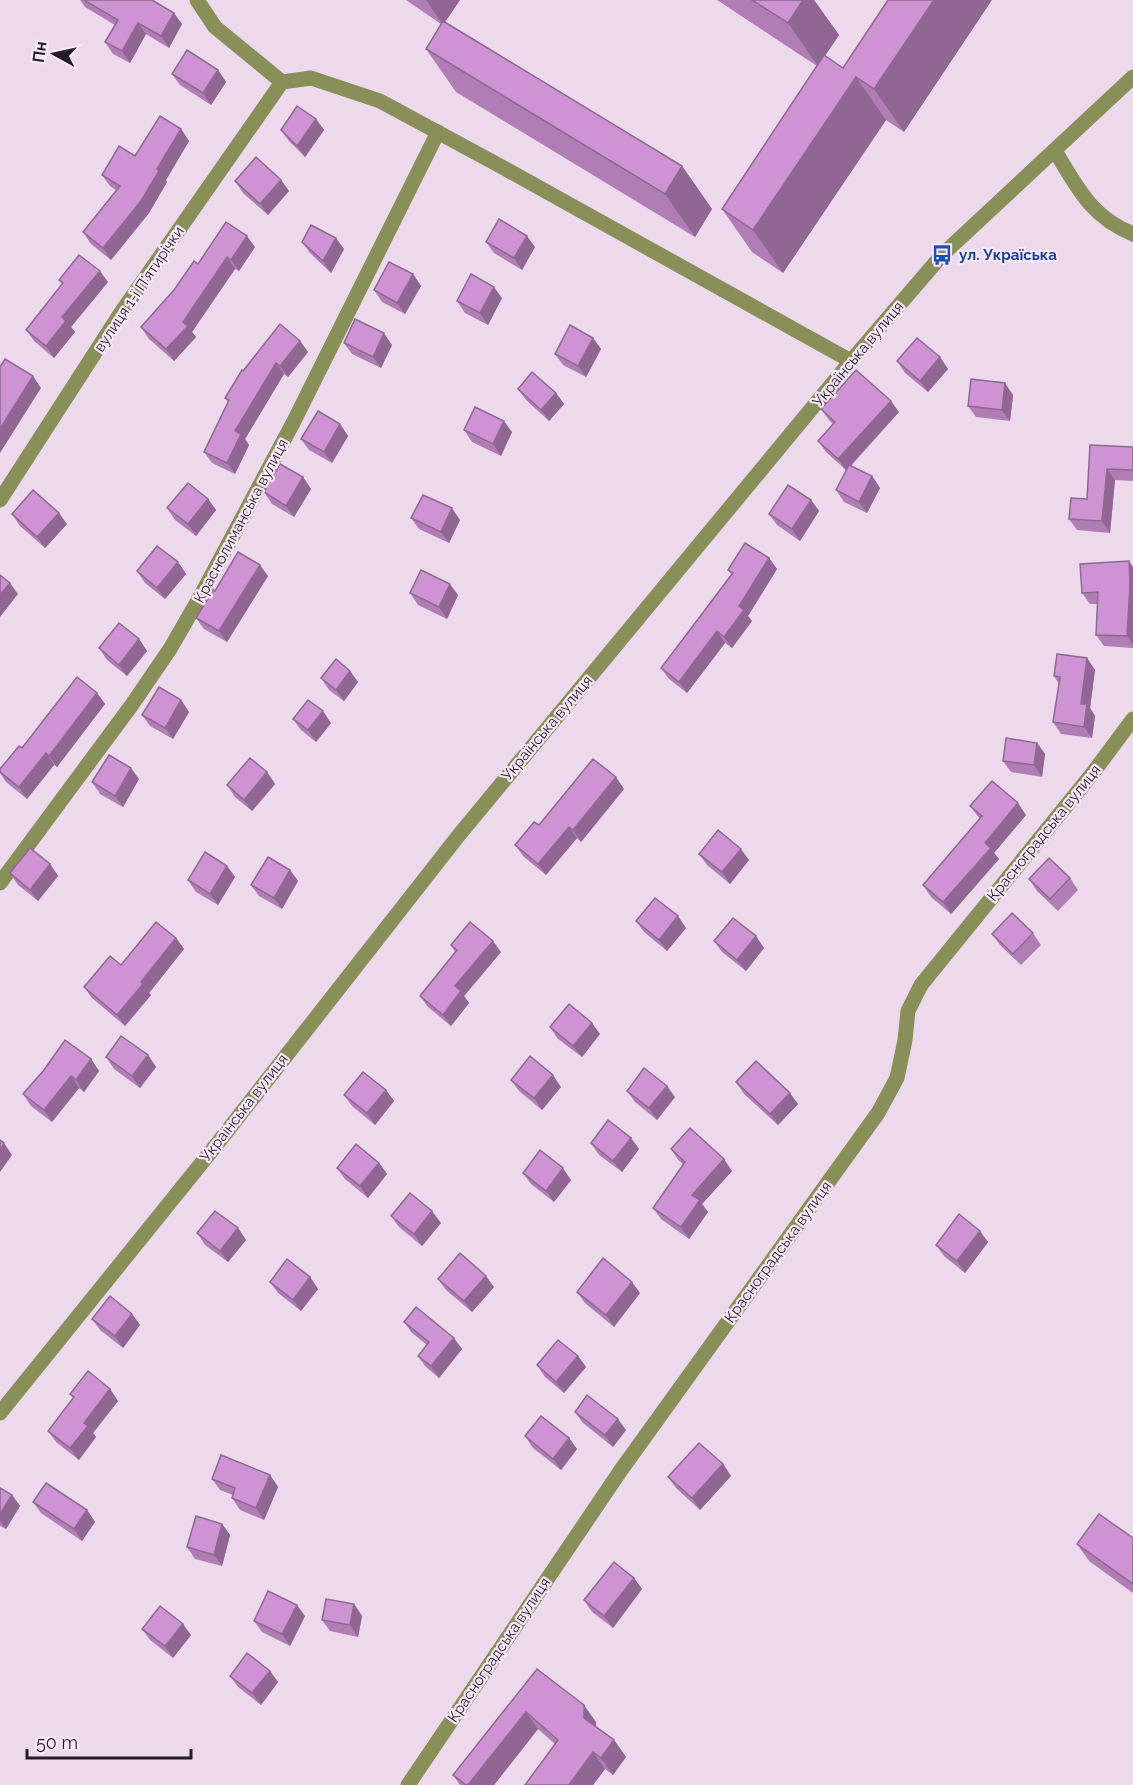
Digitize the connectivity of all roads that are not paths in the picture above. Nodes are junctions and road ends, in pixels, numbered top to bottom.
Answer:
1 (197, 0) edge
2 (1133, 78) edge
3 (282, 81) junction
4 (438, 132) junction
5 (1055, 151) junction
6 (1133, 234) edge
7 (851, 362) junction
8 (0, 500) edge
9 (1133, 719) edge
10 (0, 883) edge
11 (0, 1413) edge
12 (408, 1785) edge

1 - 3 street
2 - 5 street, Українська вулиця
3 - 4 street
3 - 8 street, вулиця 1-ї П'ятирічки
4 - 7 street
4 - 10 street, Краснолиманська вулиця
5 - 6 street
5 - 7 street, Українська вулиця
7 - 11 street, Українська вулиця
9 - 12 street, Красноградська вулиця

